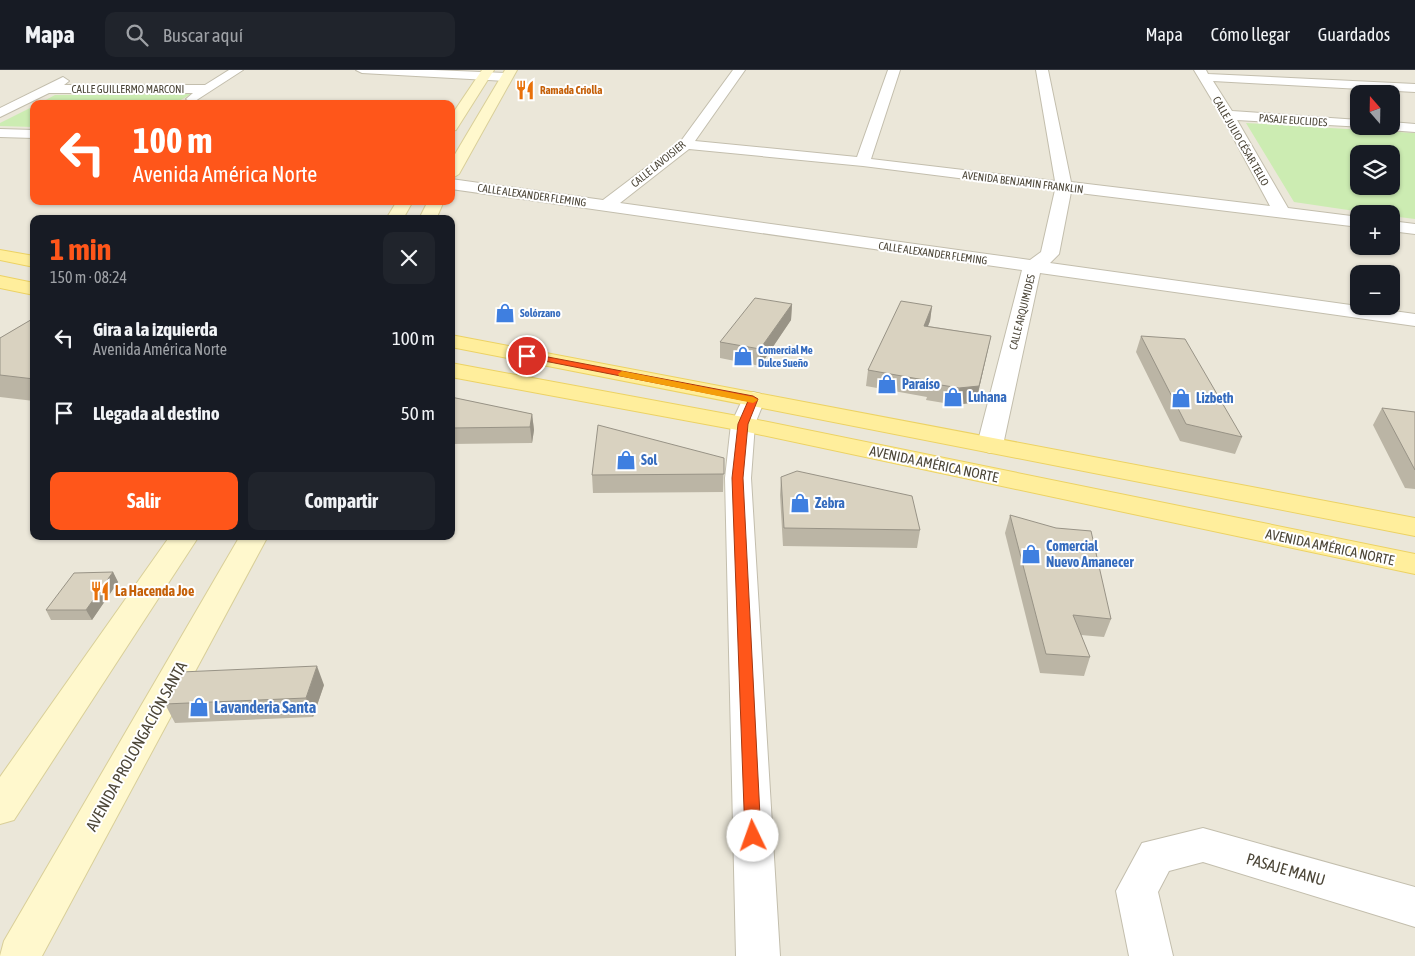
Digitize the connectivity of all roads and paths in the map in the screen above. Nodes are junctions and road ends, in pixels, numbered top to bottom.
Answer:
1 (237, 70) edge
2 (362, 70) edge
3 (739, 70) edge
4 (894, 70) edge
5 (1042, 70) edge
6 (486, 73) edge
7 (77, 74) dead end
8 (509, 74) edge
9 (1202, 74) edge
10 (1415, 88) edge
11 (47, 89) junction
12 (208, 89) junction
13 (192, 100) edge
14 (0, 113) edge
15 (1228, 115) junction
16 (455, 121) edge
17 (1350, 123) edge
18 (1400, 127) edge
19 (1415, 128) edge
20 (0, 133) edge
21 (30, 134) edge
22 (686, 144) junction
23 (455, 161) edge
24 (863, 162) junction
25 (455, 185) edge
26 (1064, 186) junction
27 (607, 205) junction
28 (1282, 213) junction
29 (1350, 221) edge
30 (1400, 227) edge
31 (1415, 229) edge
32 (0, 255) edge
33 (30, 261) edge
34 (1032, 268) junction
35 (0, 282) edge
36 (30, 288) edge
37 (1415, 320) edge
38 (455, 342) edge
39 (455, 371) edge
40 (748, 412) junction
41 (990, 445) junction
42 (1415, 527) edge
43 (182, 540) edge
44 (252, 540) edge
45 (1415, 564) edge
46 (0, 808) edge
47 (1415, 907) edge
48 (18, 956) edge
49 (758, 956) edge
50 (1151, 956) edge

1 - 12 street
2 - 6 street
3 - 22 street, CALLE LAVOISIER
4 - 24 street
5 - 26 street, CALLE ARQUIMIDES
6 - 8 street
6 - 16 street
7 - 11 street
8 - 23 street
9 - 10 street
9 - 15 street, CALLE JULIO CÉSAR TELLO
11 - 12 street, CALLE GUILLERMO MARCONI
11 - 14 street
12 - 13 street
15 - 17 street, PASAJE EUCLIDES
15 - 28 street, CALLE JULIO CÉSAR TELLO
18 - 19 street
20 - 21 street
22 - 24 street, AVENIDA BENJAMIN FRANKLIN
22 - 27 street, CALLE LAVOISIER
24 - 26 street, AVENIDA BENJAMIN FRANKLIN
25 - 27 street, CALLE ALEXANDER FLEMING
26 - 28 street, AVENIDA BENJAMIN FRANKLIN
26 - 34 street, CALLE ARQUIMIDES
27 - 34 street, CALLE ALEXANDER FLEMING
28 - 29 street, AVENIDA BENJAMIN FRANKLIN
30 - 31 street
32 - 33 main road
34 - 37 street, CALLE ALEXANDER FLEMING
34 - 41 street, CALLE ARQUIMIDES
35 - 36 main road
38 - 40 main road, AVENIDA AMÉRICA NORTE
39 - 40 main road, AVENIDA AMÉRICA NORTE
40 - 41 main road, AVENIDA AMÉRICA NORTE
40 - 45 main road, AVENIDA AMÉRICA NORTE
40 - 49 street
41 - 42 main road, AVENIDA AMÉRICA NORTE
43 - 46 street
44 - 48 street, AVENIDA PROLONGACIÓN SANTA
47 - 50 street, PASAJE MANU

